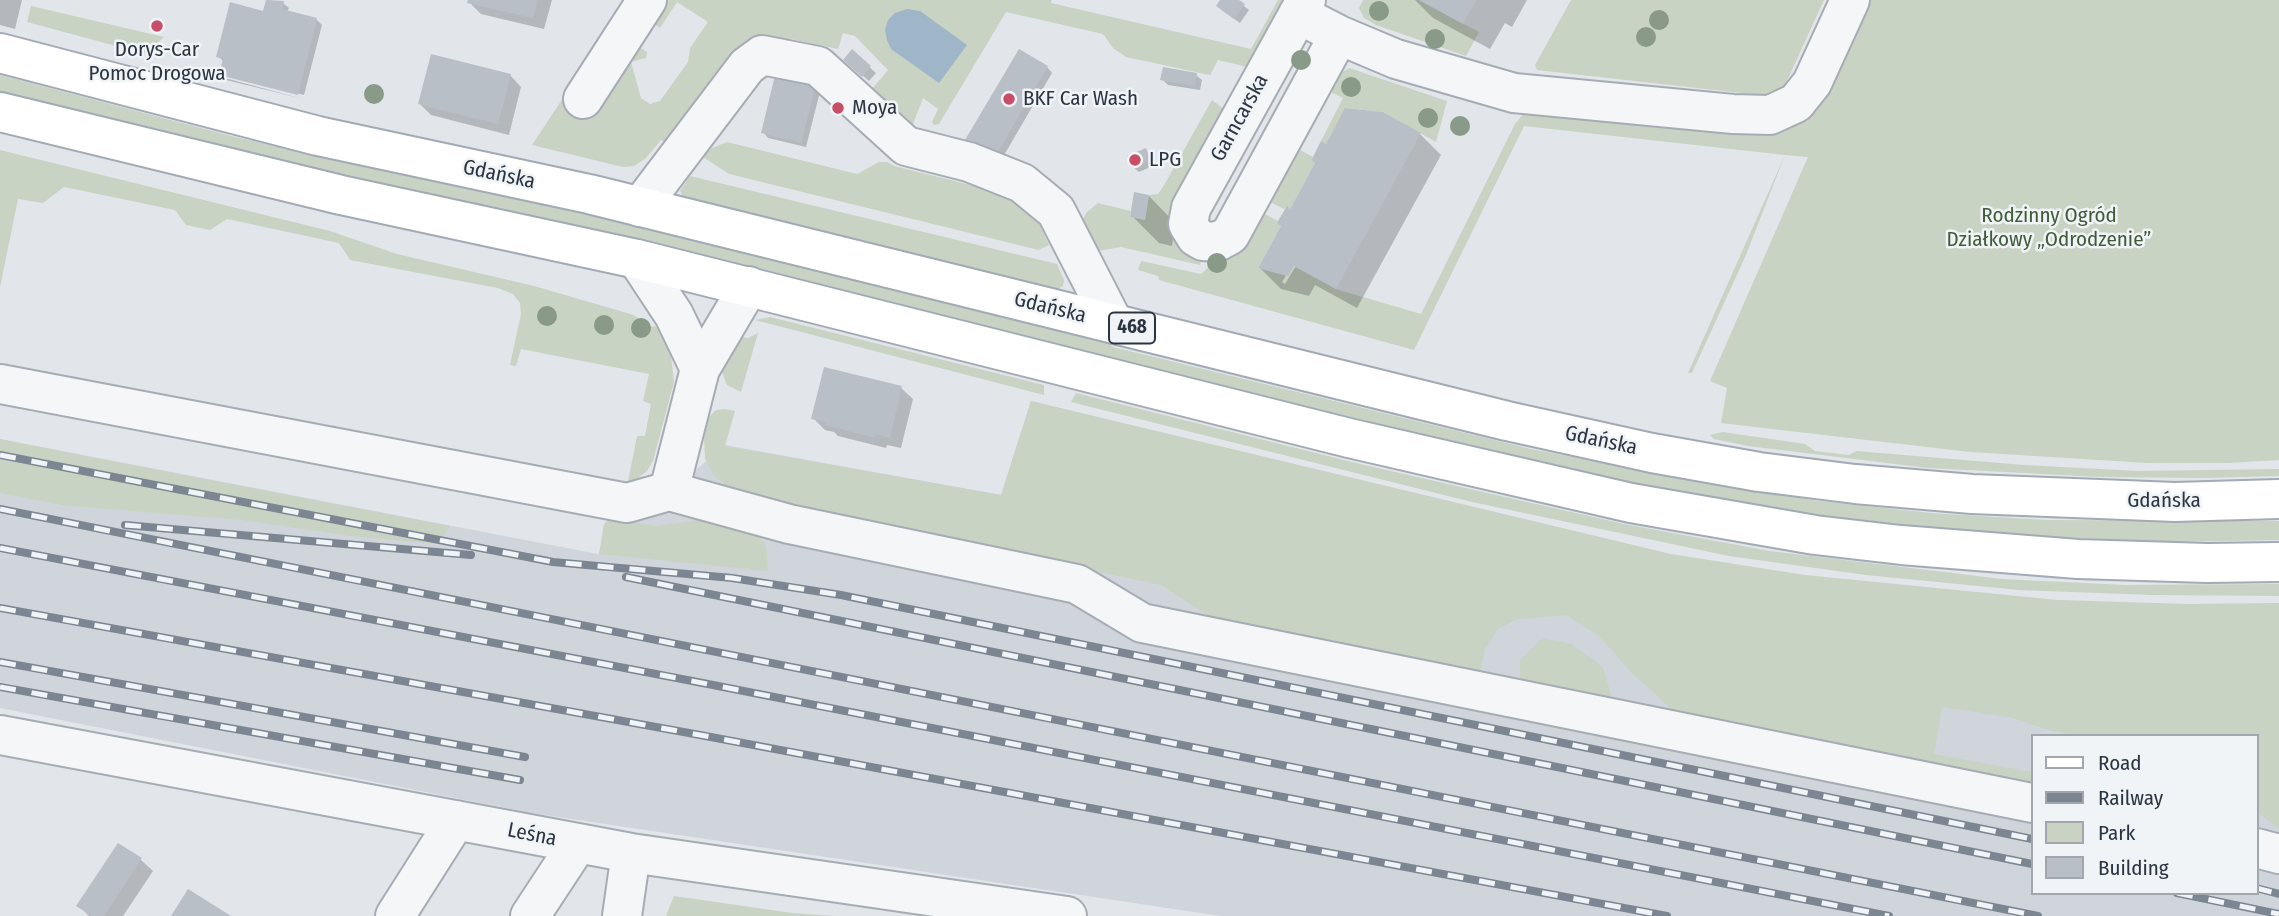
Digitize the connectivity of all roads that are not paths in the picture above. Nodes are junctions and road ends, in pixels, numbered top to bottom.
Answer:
1 (1850, 0) edge
2 (1302, 7) edge
3 (644, 18) edge
4 (1339, 35) junction
5 (0, 53) edge
6 (583, 99) dead end
7 (0, 112) edge
8 (640, 207) junction
9 (637, 259) junction
10 (748, 286) junction
11 (1114, 324) junction
12 (700, 369) junction
13 (0, 384) edge
14 (669, 491) junction
15 (2279, 499) edge
16 (2279, 562) edge
17 (0, 736) edge
18 (2030, 803) edge
19 (456, 820) junction
20 (578, 843) junction
21 (2258, 848) edge
22 (631, 853) junction
23 (2279, 853) edge
24 (395, 916) edge
25 (530, 916) edge
26 (622, 916) edge
27 (1067, 916) edge

1 - 4 street
2 - 4 street
2 - 4 street, Garncarska
3 - 6 street
5 - 8 main road, Gdańska / 468
7 - 9 main road
8 - 11 main road, Gdańska / 468
8 - 11 street
9 - 10 main road
9 - 12 street
10 - 12 street
10 - 16 main road
11 - 15 main road, Gdańska / 468
12 - 14 street
13 - 14 street
14 - 18 street
17 - 19 street, Leśna
19 - 20 street, Leśna
19 - 24 street
20 - 22 street, Leśna
20 - 25 street
21 - 23 street
22 - 26 street
22 - 27 street, Leśna

